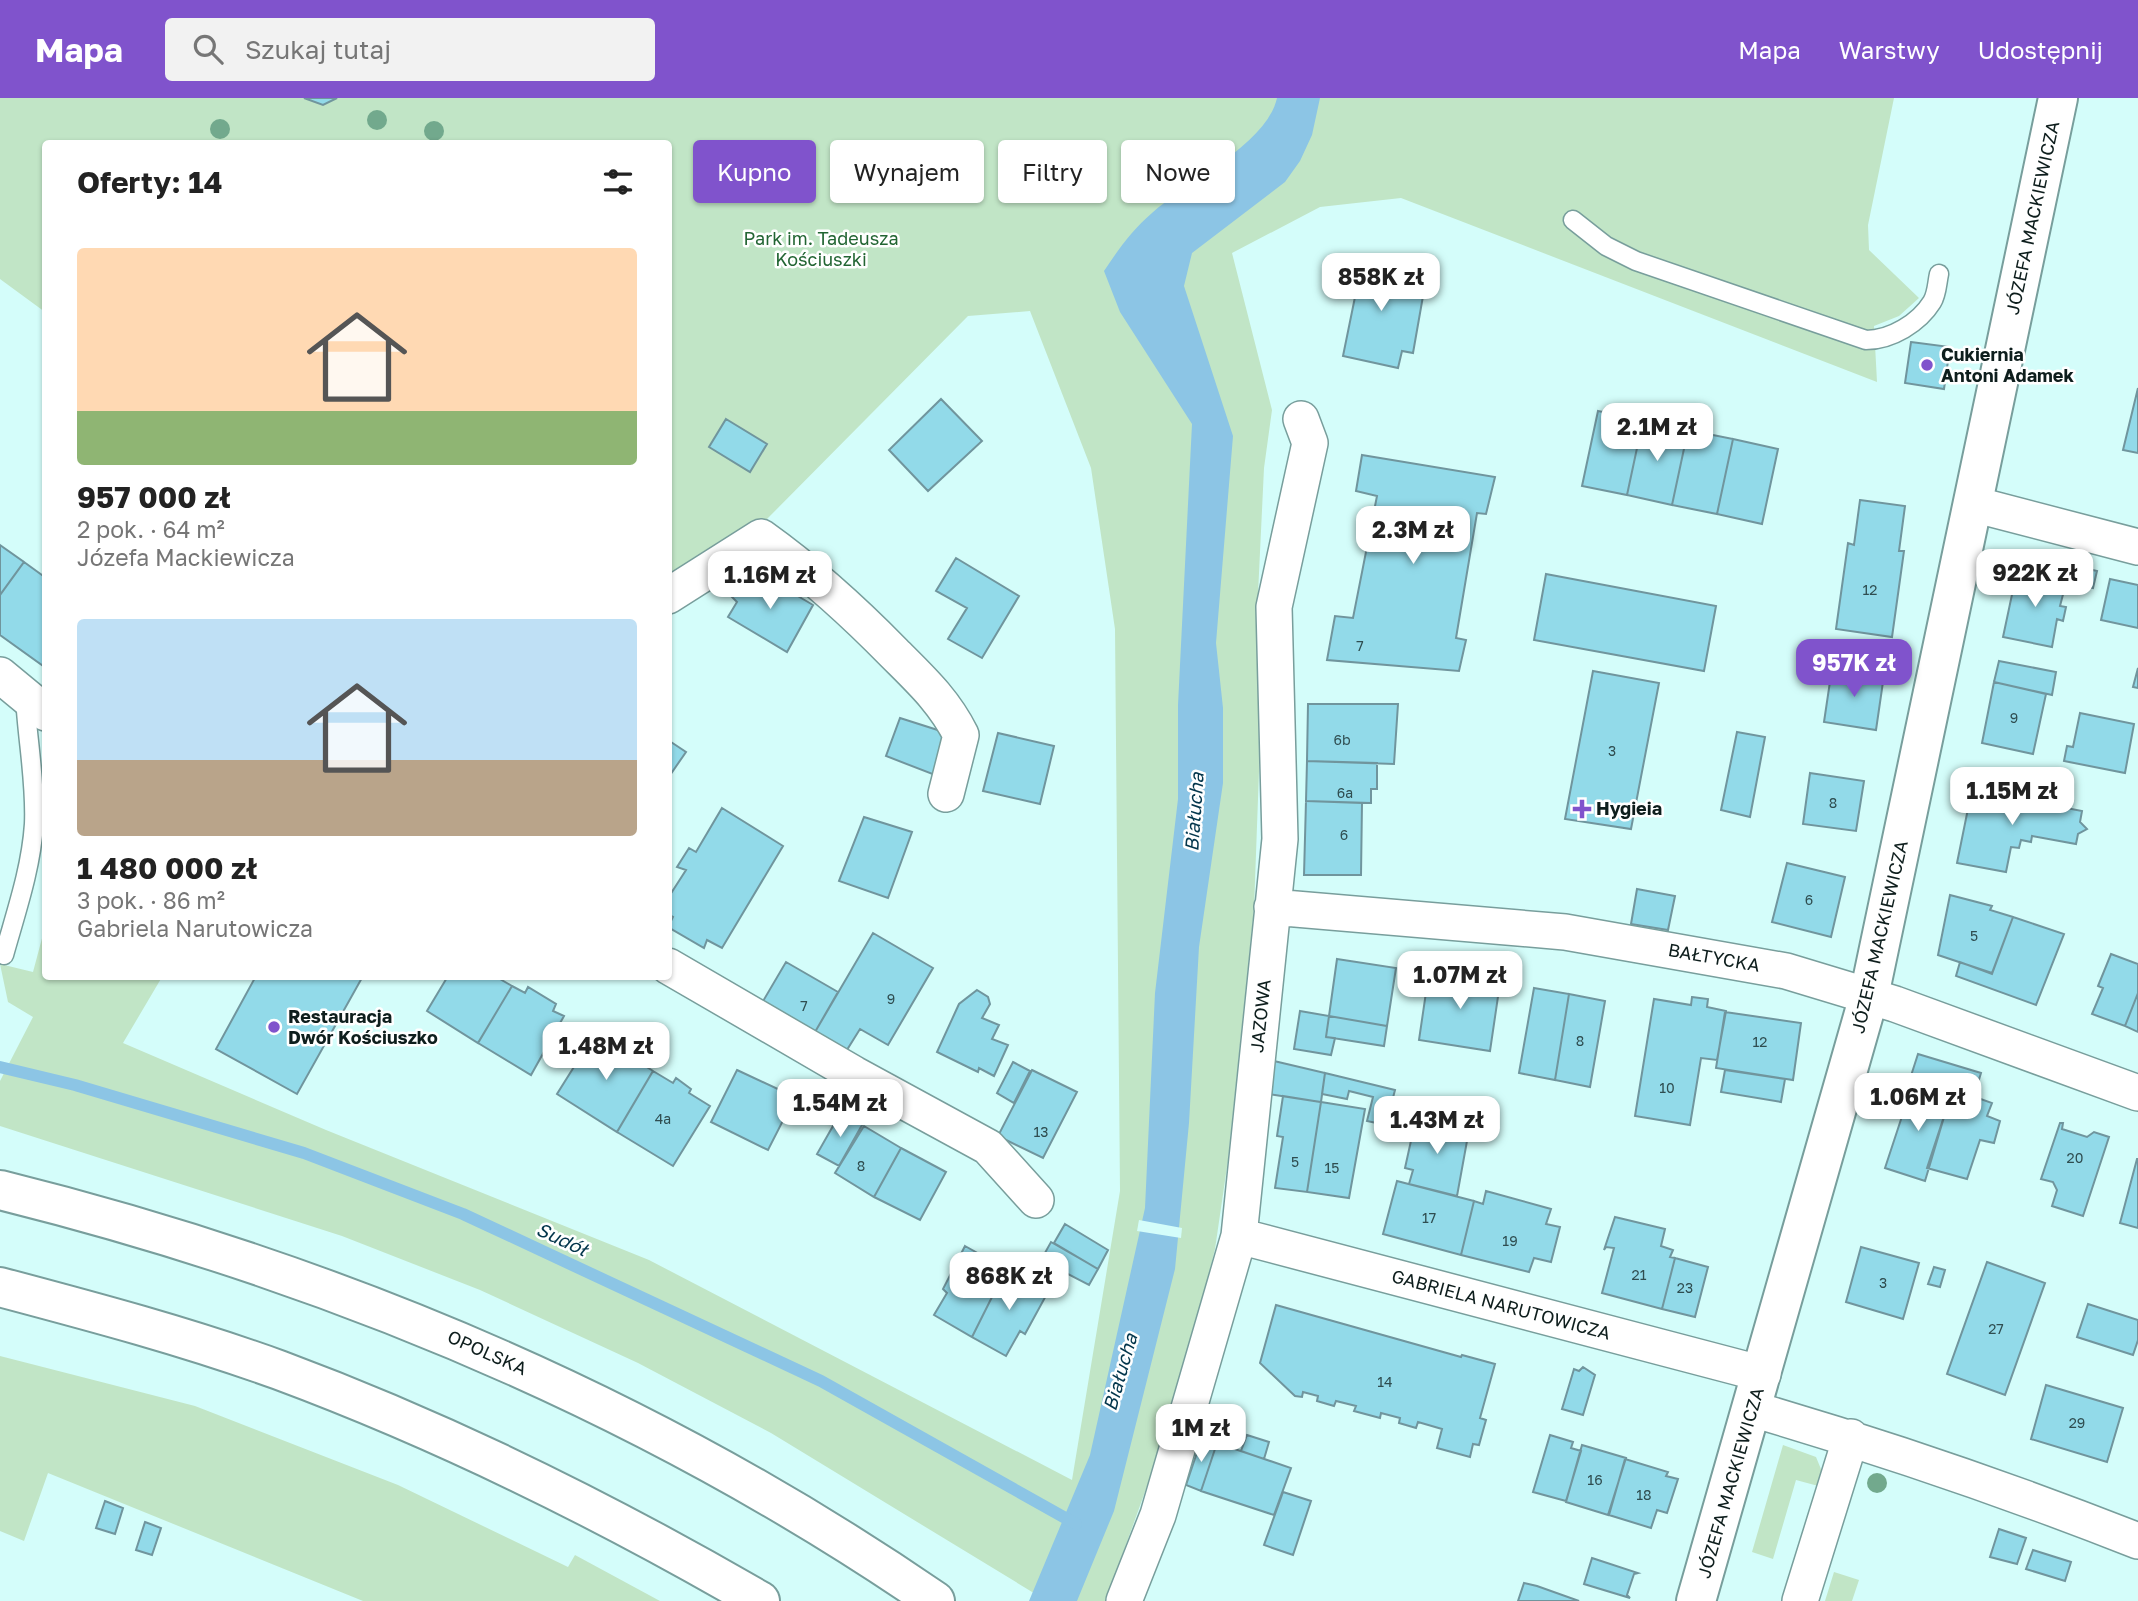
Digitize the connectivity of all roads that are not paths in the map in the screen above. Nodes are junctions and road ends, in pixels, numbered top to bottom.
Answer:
1 (2058, 98) edge
2 (1573, 220) dead end
3 (1939, 274) dead end
4 (1301, 419) dead end
5 (1973, 504) junction
6 (2138, 547) edge
7 (672, 593) edge
8 (23, 695) edge
9 (946, 794) dead end
10 (1272, 907) junction
11 (4, 955) dead end
12 (672, 968) edge
13 (1869, 996) junction
14 (2138, 1093) edge
15 (0, 1190) edge
16 (1036, 1200) dead end
17 (1239, 1236) junction
18 (0, 1287) edge
19 (1758, 1391) junction
20 (1851, 1437) junction
21 (2138, 1541) edge
22 (760, 1601) edge
23 (935, 1601) edge
24 (1124, 1601) edge
25 (1696, 1601) edge
26 (1800, 1601) edge

1 - 5 main road, JÓZEFA MACKIEWICZA
2 - 3 lane
4 - 10 street, JAZOWA
5 - 6 street
5 - 13 main road, JÓZEFA MACKIEWICZA
7 - 9 street
8 - 11 lane
10 - 13 street, BAŁTYCKA
10 - 17 street, JAZOWA
12 - 16 street
13 - 14 street, BAŁTYCKA
13 - 19 main road, JÓZEFA MACKIEWICZA
15 - 23 main road, OPOLSKA
17 - 19 street, GABRIELA NARUTOWICZA
17 - 24 street, JAZOWA
18 - 22 main road
19 - 20 street, GABRIELA NARUTOWICZA
19 - 25 main road, JÓZEFA MACKIEWICZA
20 - 21 street, GABRIELA NARUTOWICZA
20 - 26 street

